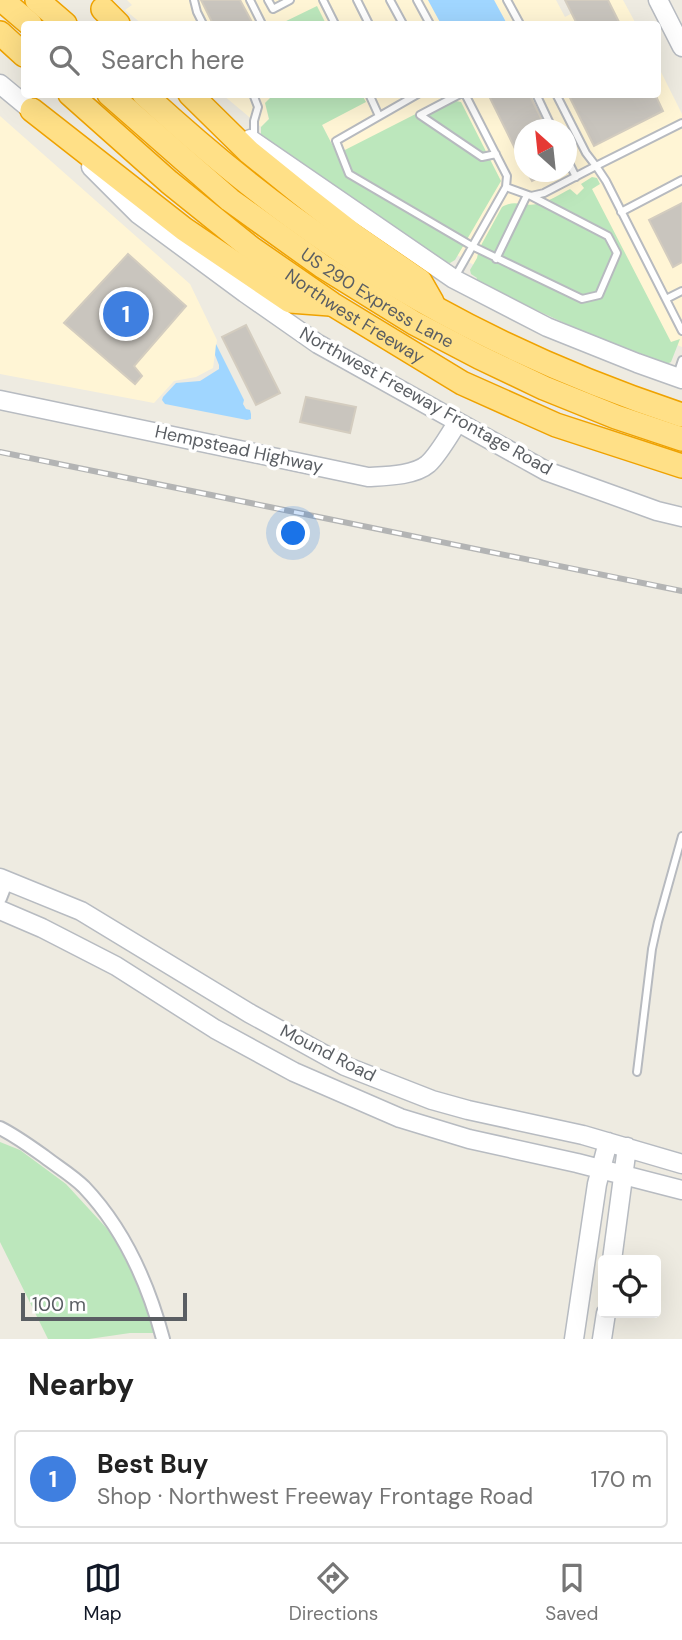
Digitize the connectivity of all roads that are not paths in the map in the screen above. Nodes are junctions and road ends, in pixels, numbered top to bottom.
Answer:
1 (2, 0) edge
2 (37, 0) edge
3 (194, 0) edge
4 (250, 0) edge
5 (268, 0) edge
6 (290, 0) edge
7 (323, 0) edge
8 (357, 0) edge
9 (390, 0) edge
10 (417, 0) edge
11 (507, 0) edge
12 (658, 0) edge
13 (674, 12) edge
14 (26, 21) edge
15 (62, 21) edge
16 (202, 21) edge
17 (260, 21) edge
18 (334, 21) edge
19 (368, 21) edge
20 (401, 21) edge
21 (428, 21) edge
22 (518, 21) edge
23 (0, 33) edge
24 (680, 39) edge
25 (21, 52) edge
26 (0, 84) edge
27 (74, 98) edge
28 (114, 98) edge
29 (149, 98) edge
30 (194, 98) edge
31 (203, 98) edge
32 (255, 98) edge
33 (371, 98) edge
34 (405, 98) edge
35 (455, 98) edge
36 (465, 98) edge
37 (538, 98) edge
38 (558, 98) edge
39 (32, 110) junction
40 (379, 116) junction
41 (548, 119) edge
42 (682, 123) edge
43 (254, 144) junction
44 (496, 154) junction
45 (596, 166) junction
46 (577, 176) edge
47 (682, 180) edge
48 (566, 182) edge
49 (506, 187) junction
50 (529, 195) junction
51 (621, 212) junction
52 (472, 247) junction
53 (496, 259) junction
54 (454, 279) junction
55 (682, 291) edge
56 (666, 299) junction
57 (332, 304) junction
58 (435, 308) junction
59 (682, 331) edge
60 (680, 372) edge
61 (0, 400) edge
62 (682, 415) edge
63 (457, 423) junction
64 (682, 439) edge
65 (682, 466) edge
66 (680, 516) edge
67 (682, 836) edge
68 (4, 879) edge
69 (0, 898) edge
70 (0, 911) edge
71 (637, 1072) dead end
72 (0, 1128) edge
73 (608, 1142) junction
74 (627, 1147) junction
75 (682, 1164) edge
76 (601, 1170) junction
77 (624, 1176) junction
78 (682, 1190) edge
79 (613, 1255) edge
80 (605, 1318) edge
81 (163, 1339) edge
82 (574, 1339) edge
83 (602, 1339) edge

1 - 14 highway
2 - 15 highway
3 - 16 lane
4 - 17 lane
5 - 6 lane
7 - 18 lane
8 - 19 lane
9 - 20 lane
10 - 21 lane
11 - 22 lane
12 - 13 street
13 - 24 street
23 - 25 highway
26 - 39 street, Northwest Freeway Frontage Road
27 - 57 highway, Northwest Freeway
28 - 64 highway, US 290 Express Lane
29 - 58 highway
30 - 58 highway
31 - 43 street
32 - 43 lane
33 - 40 lane
34 - 40 lane
35 - 44 lane
36 - 44 lane
37 - 41 lane
38 - 45 lane
39 - 57 highway
39 - 63 street, Northwest Freeway Frontage Road
40 - 52 lane
42 - 45 lane
43 - 54 street
44 - 49 lane
45 - 46 lane
45 - 51 lane
47 - 51 lane
48 - 50 lane
49 - 50 lane
49 - 52 lane
50 - 53 lane
50 - 53 lane
51 - 56 lane
52 - 53 lane
52 - 54 lane
54 - 60 street
55 - 56 lane
56 - 59 lane
57 - 65 highway, Northwest Freeway
58 - 62 highway
61 - 63 street, Hempstead Highway
63 - 66 street, Northwest Freeway Frontage Road
67 - 71 lane
68 - 69 street
68 - 73 street, Mound Road
70 - 76 street, Mound Road
72 - 81 street
73 - 74 street, Mound Road
73 - 76 street
74 - 75 street, Mound Road
74 - 77 street
76 - 77 street, Mound Road
76 - 82 street
77 - 78 street, Mound Road
77 - 79 street
80 - 83 street

